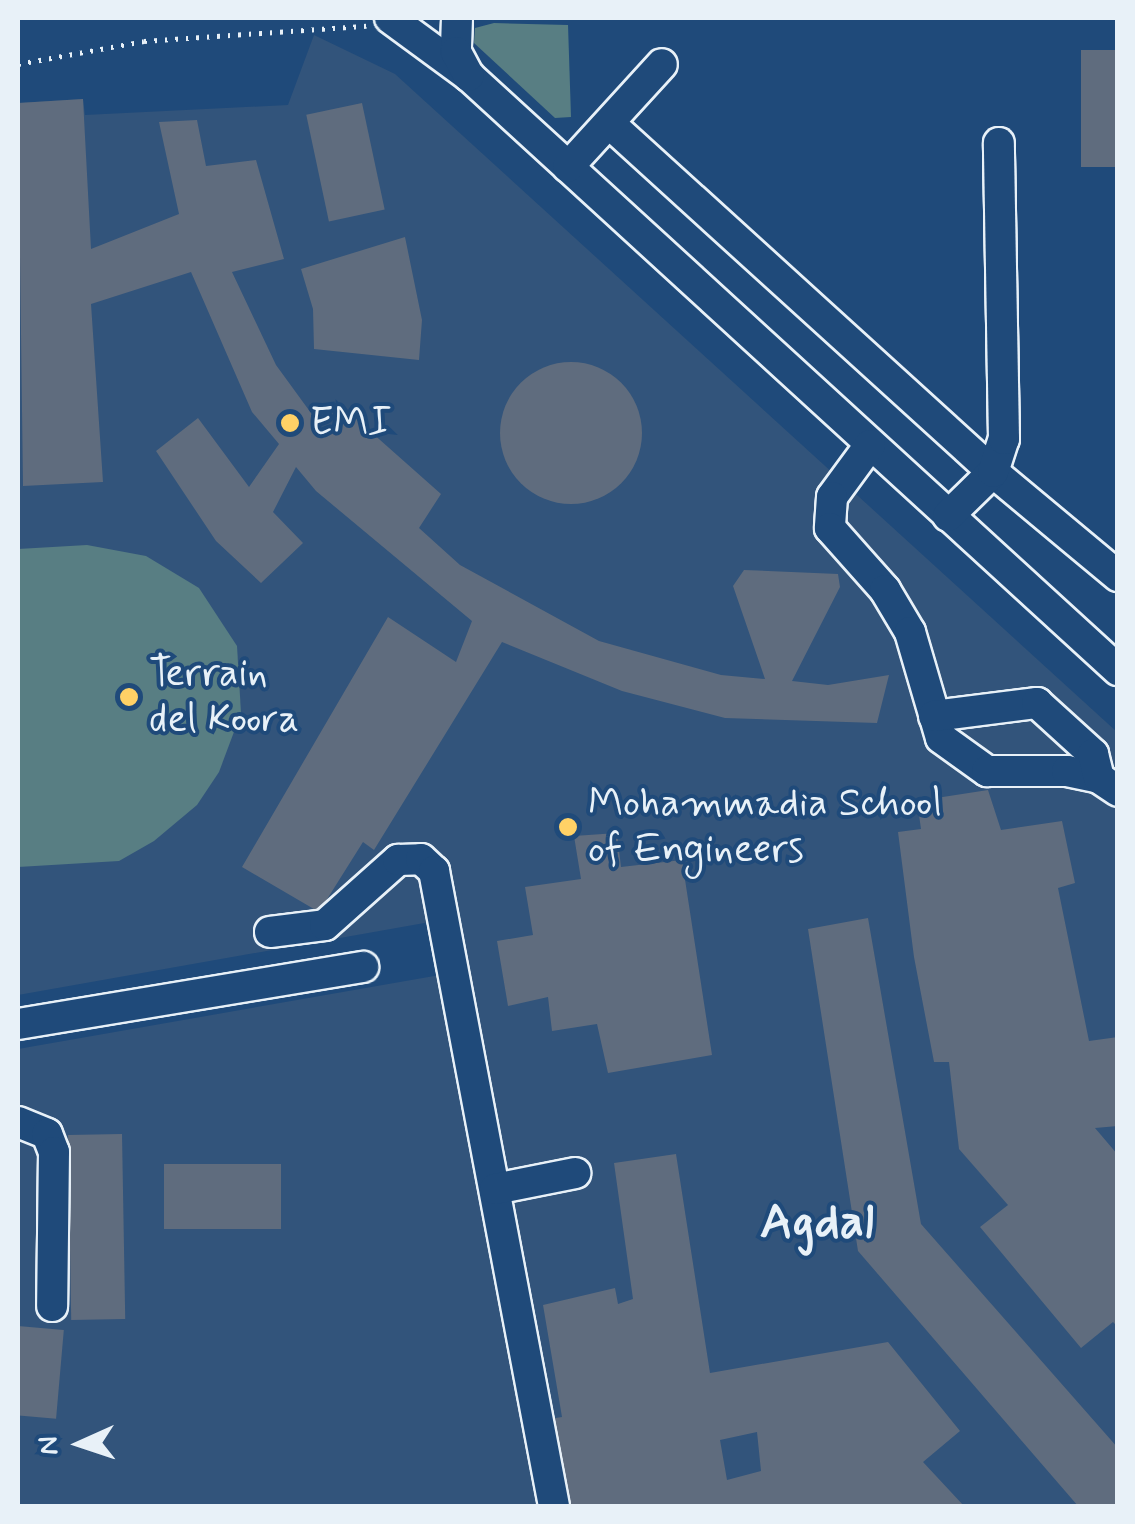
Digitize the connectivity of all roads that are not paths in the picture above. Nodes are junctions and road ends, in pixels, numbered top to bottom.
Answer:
1 (391, 18) edge
2 (456, 18) edge
3 (662, 64) dead end
4 (469, 76) junction
5 (609, 123) junction
6 (999, 142) dead end
7 (568, 168) junction
8 (870, 444) junction
9 (993, 472) junction
10 (948, 516) junction
11 (1118, 576) edge
12 (1118, 670) edge
13 (934, 716) junction
14 (1108, 785) edge
15 (270, 932) dead end
16 (363, 967) dead end
17 (18, 1024) edge
18 (18, 1122) edge
19 (575, 1173) dead end
20 (495, 1188) junction
21 (52, 1306) dead end
22 (554, 1506) edge

1 - 4 street
2 - 4 street
3 - 5 street
4 - 7 street
5 - 7 street
5 - 9 street
6 - 9 street
7 - 8 street
8 - 10 street
8 - 13 street
9 - 10 street
9 - 11 street
10 - 12 street
13 - 14 street
13 - 14 street
15 - 20 street
16 - 17 street
18 - 21 street
19 - 20 street
20 - 22 street

